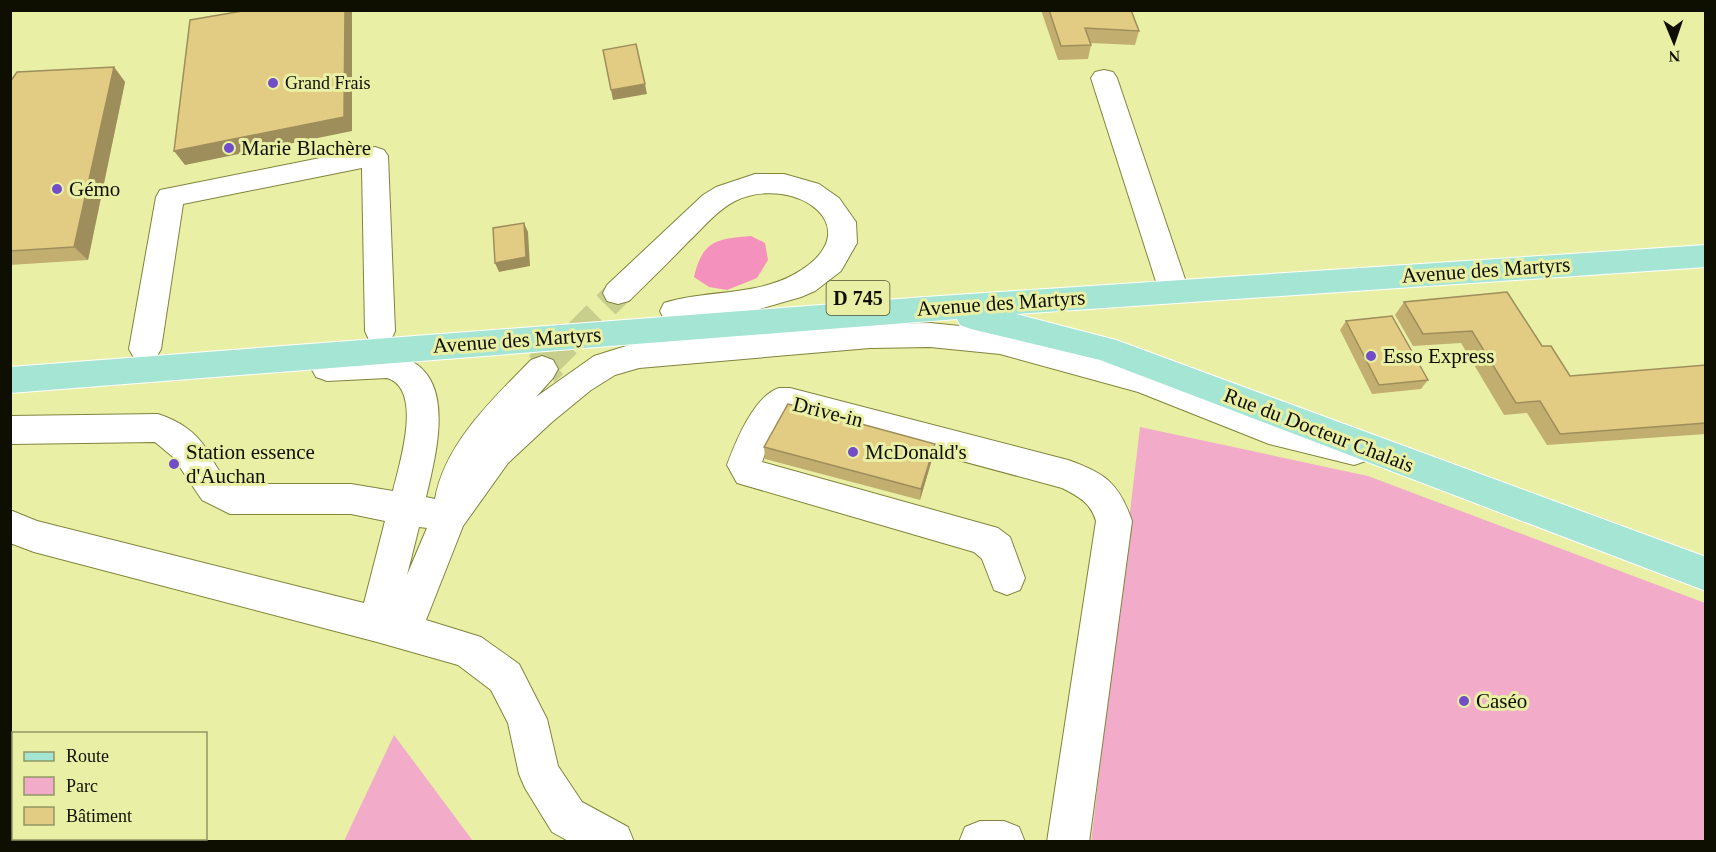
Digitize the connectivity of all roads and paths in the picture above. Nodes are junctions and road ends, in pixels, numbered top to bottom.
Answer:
1 (1104, 78) dead end
2 (1706, 239) edge
3 (1706, 256) edge
4 (1171, 283) junction
5 (618, 293) tunnel mouth
6 (925, 309) junction
7 (675, 311) junction
8 (380, 332) junction
9 (145, 349) junction
10 (10, 358) edge
11 (542, 369) tunnel mouth
12 (110, 372) junction
13 (10, 380) edge
14 (10, 430) edge
15 (418, 458) junction
16 (1410, 465) junction
17 (351, 499) junction
18 (405, 509) junction
19 (449, 517) junction
20 (10, 526) edge
21 (1706, 574) edge
22 (1007, 578) dead end
23 (390, 627) junction
24 (613, 842) edge
25 (980, 842) edge
26 (1004, 842) edge
27 (1068, 842) edge

1 - 4 street
2 - 4 main road, Avenue des Martyrs / D 745
3 - 4 main road, Avenue des Martyrs / D 745
4 - 6 main road, Avenue des Martyrs / D 745
4 - 7 main road, Avenue des Martyrs / D 745
5 - 7 street
6 - 12 main road, Avenue des Martyrs / D 745
6 - 16 main road, Rue du Docteur Chalais
7 - 8 main road, Avenue des Martyrs / D 745
8 - 9 main road, Avenue des Martyrs / D 745
8 - 9 street
9 - 10 main road, Avenue des Martyrs / D 745
11 - 19 street
12 - 13 main road, Avenue des Martyrs / D 745
12 - 15 street
14 - 17 street
15 - 17 street
15 - 18 street
16 - 19 street
16 - 21 main road, Rue du Docteur Chalais
17 - 18 street
18 - 19 street
18 - 23 street
19 - 23 street
20 - 23 street
22 - 27 street, Drive-in
23 - 24 street
25 - 26 street

